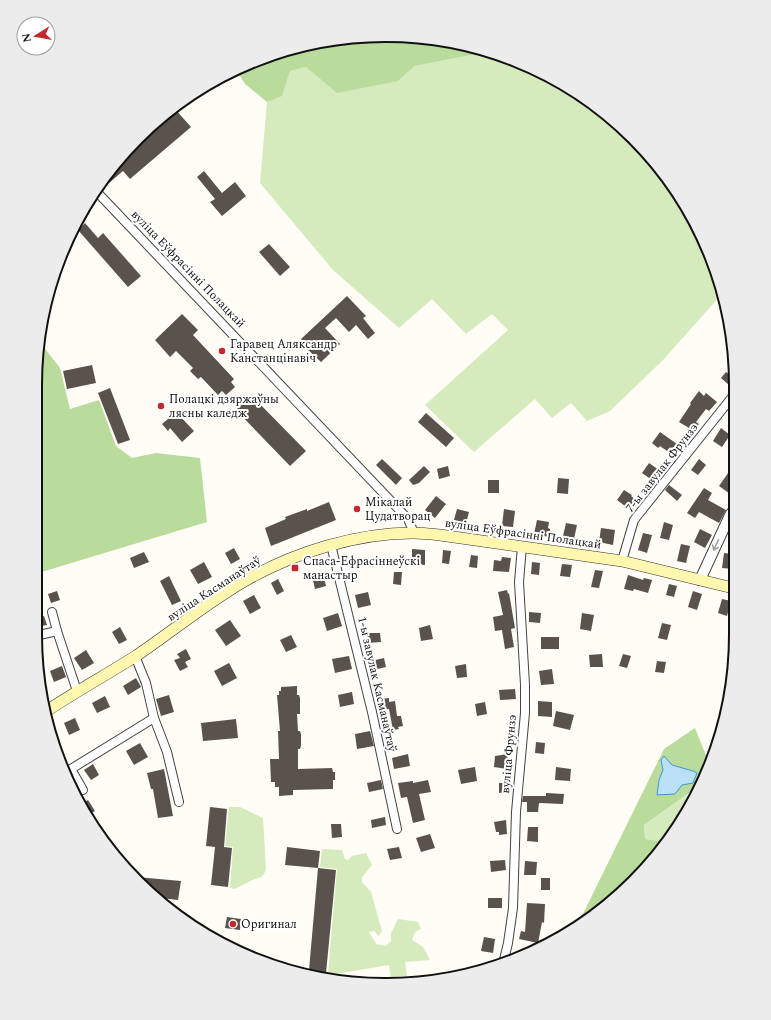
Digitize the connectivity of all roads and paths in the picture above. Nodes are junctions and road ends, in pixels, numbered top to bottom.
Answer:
1 (100, 195) edge
2 (729, 401) edge
3 (729, 517) edge
4 (414, 533) junction
5 (331, 545) junction
6 (522, 546) junction
7 (622, 561) junction
8 (700, 580) junction
9 (729, 587) edge
10 (52, 612) dead end
11 (57, 631) junction
12 (42, 634) edge
13 (135, 656) junction
14 (77, 691) junction
15 (51, 708) edge
16 (154, 718) junction
17 (83, 790) dead end
18 (179, 802) dead end
19 (396, 829) dead end
20 (505, 957) edge

1 - 4 street, вуліца Еўфрасінні Полацкай
2 - 7 street, 7-ы завулак Фрунзэ
3 -> 8 street
4 - 5 main road, вуліца Касманаўтаў
4 - 6 main road, вуліца Еўфрасінні Полацкай
5 - 13 main road, вуліца Касманаўтаў
5 - 19 street, 1-ы завулак Касманаўтаў
6 - 7 main road, вуліца Еўфрасінні Полацкай
6 - 20 street, вуліца Фрунзэ
7 - 8 main road, вуліца Еўфрасінні Полацкай
8 - 9 main road, вуліца Еўфрасінні Полацкай
10 - 11 street
11 - 12 street
11 - 14 street
13 - 14 main road, вуліца Касманаўтаў
13 - 16 street
14 - 15 main road, вуліца Касманаўтаў
16 - 17 street
16 - 18 street

